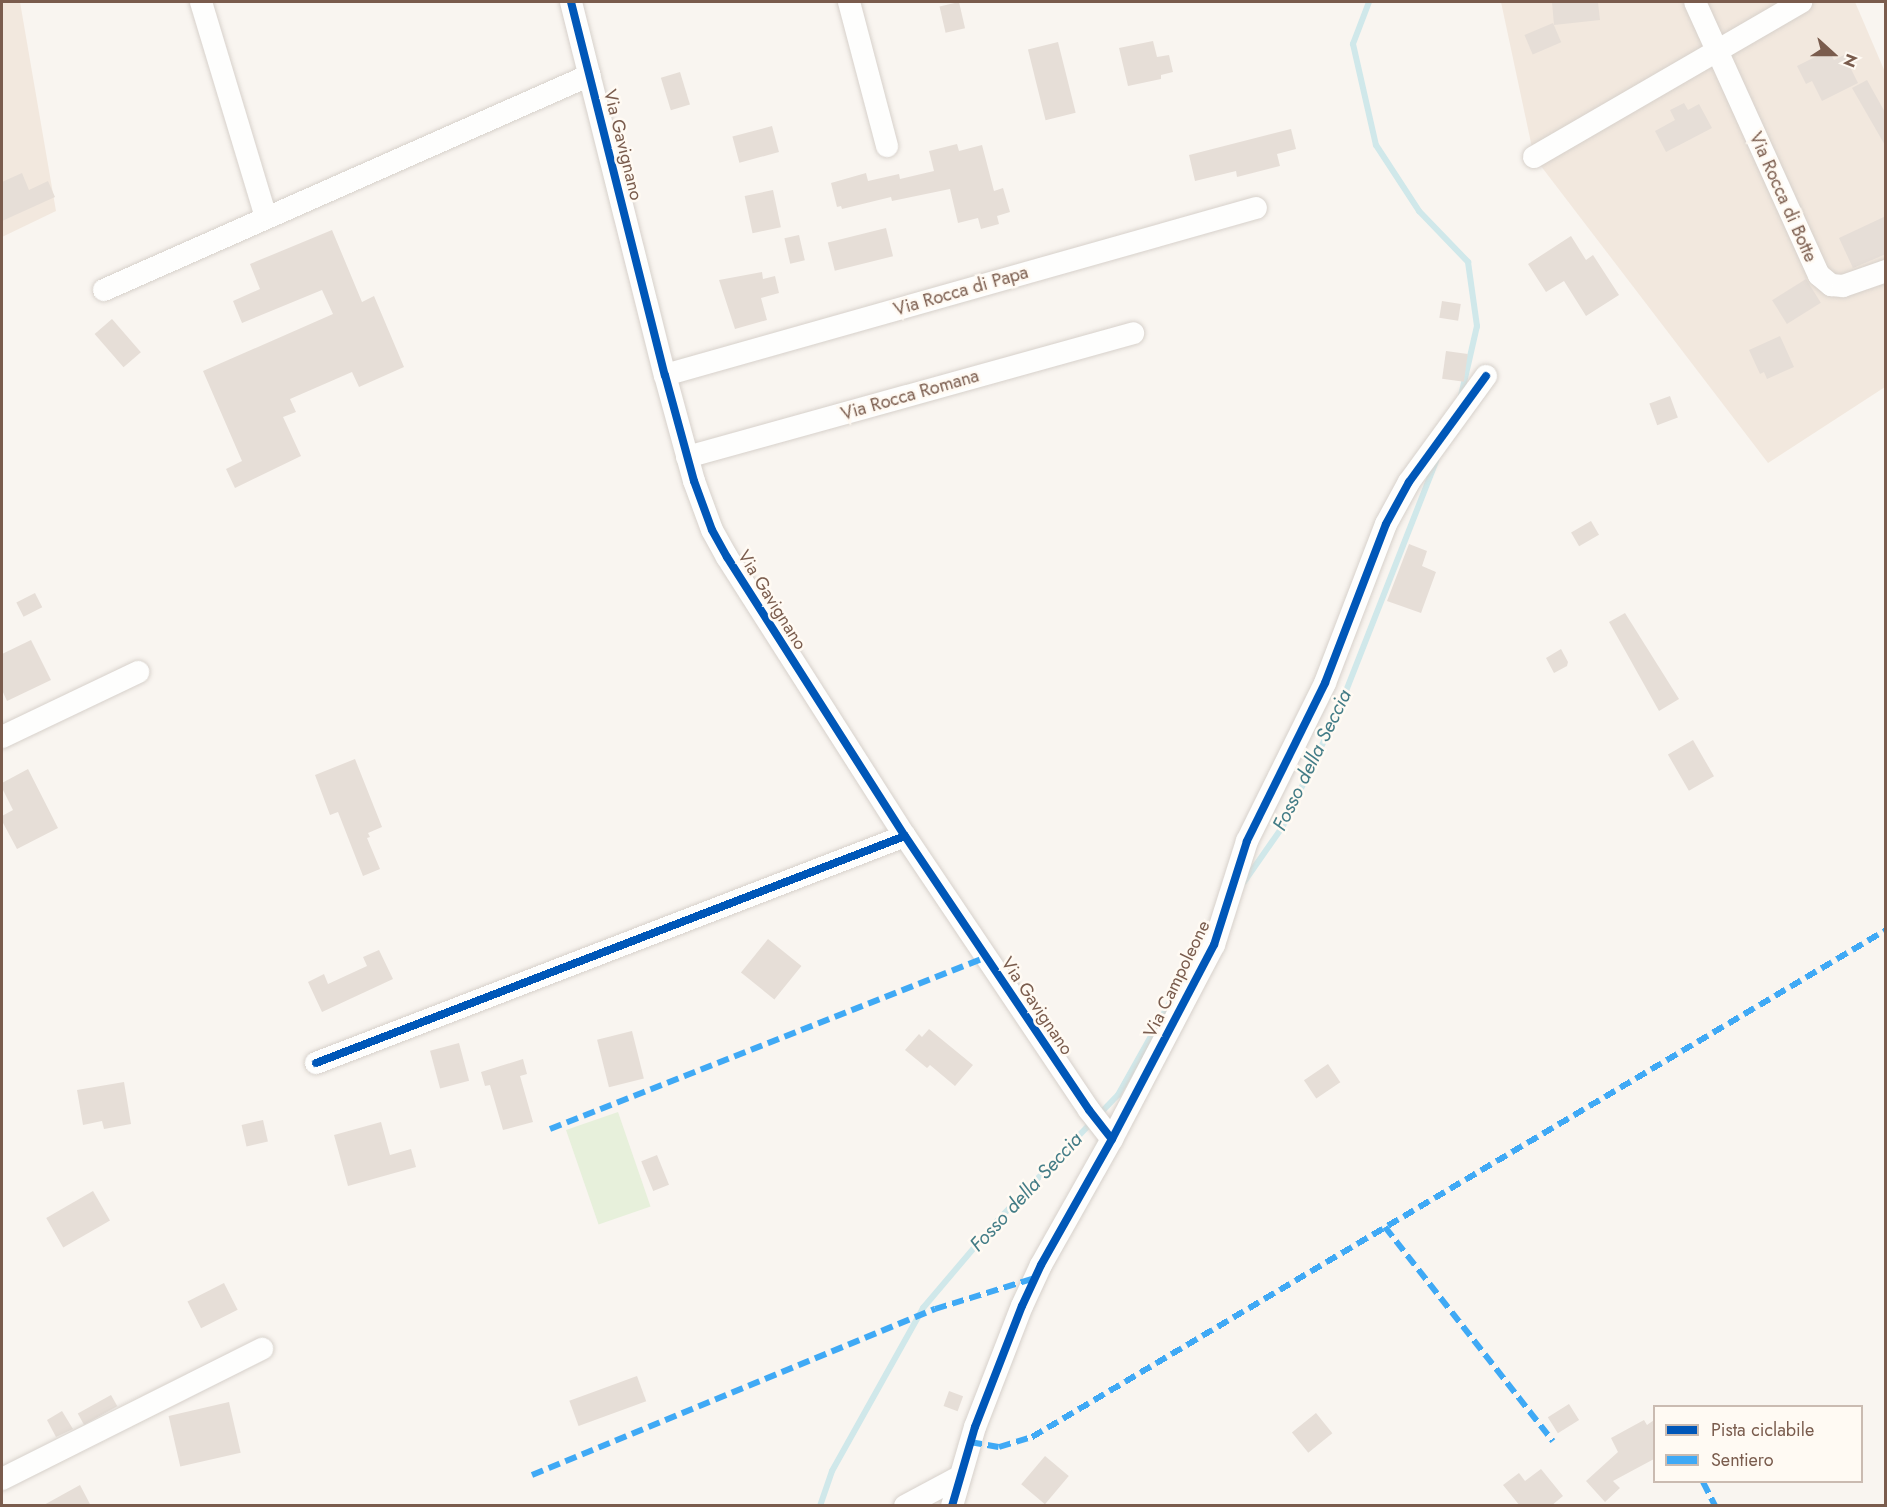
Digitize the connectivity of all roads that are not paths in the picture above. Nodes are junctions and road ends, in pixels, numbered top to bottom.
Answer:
1 (201, 2) edge
2 (571, 2) edge
3 (849, 2) edge
4 (1695, 2) edge
5 (1801, 2) edge
6 (1718, 52) junction
7 (590, 75) junction
8 (887, 146) dead end
9 (1534, 157) dead end
10 (1256, 208) dead end
11 (266, 217) junction
12 (1886, 271) edge
13 (104, 290) dead end
14 (1133, 333) dead end
15 (665, 375) junction
16 (1486, 376) dead end
17 (687, 457) junction
18 (138, 672) dead end
19 (2, 737) edge
20 (905, 836) junction
21 (316, 1063) dead end
22 (1112, 1139) junction
23 (262, 1349) dead end
24 (959, 1477) junction
25 (2, 1479) edge
26 (905, 1506) edge
27 (952, 1506) edge

1 - 11 street
2 - 7 street, Via Gavignano
3 - 8 street
4 - 6 street, Via Rocca di Botte
5 - 6 street
6 - 9 street
6 - 12 street, Via Rocca di Botte
7 - 11 street
7 - 15 street, Via Gavignano
10 - 15 street, Via Rocca di Papa
11 - 13 street
14 - 17 street, Via Rocca Romana
15 - 17 street, Via Gavignano
16 - 22 street, Via Campoleone
17 - 20 street, Via Gavignano
18 - 19 street
20 - 21 street
20 - 22 street, Via Gavignano
22 - 24 street, Via Campoleone
23 - 25 street
24 - 26 street
24 - 27 street, Via Campoleone

